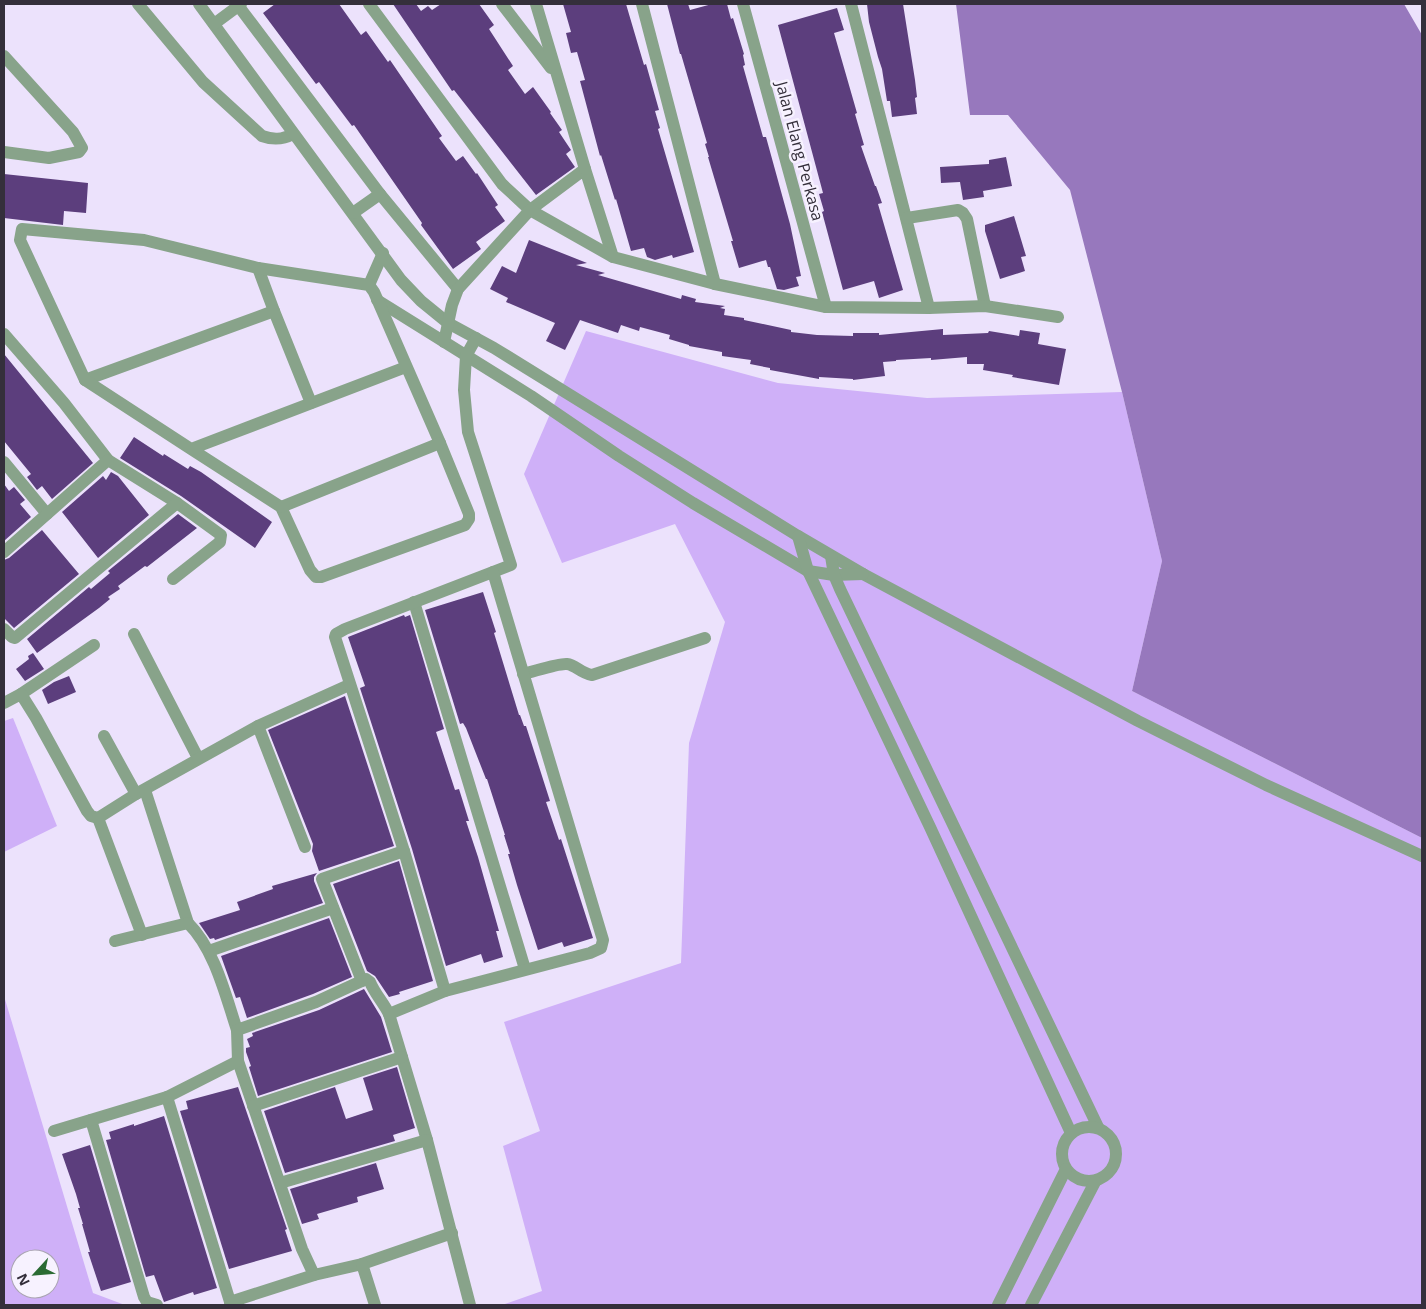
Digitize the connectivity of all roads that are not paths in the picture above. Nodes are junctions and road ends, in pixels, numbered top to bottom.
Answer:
1 (138, 4) edge
2 (199, 4) edge
3 (239, 4) edge
4 (369, 4) edge
5 (502, 4) edge
6 (536, 4) edge
7 (642, 4) edge
8 (743, 4) edge
9 (852, 4) edge
10 (214, 24) junction
11 (4, 56) edge
12 (556, 74) junction
13 (293, 134) junction
14 (4, 152) edge
15 (585, 168) junction
16 (380, 194) junction
17 (530, 210) junction
18 (353, 213) junction
19 (907, 218) junction
20 (383, 252) junction
21 (613, 257) junction
22 (258, 268) junction
23 (369, 284) junction
24 (715, 284) junction
25 (458, 289) junction
26 (377, 300) junction
27 (985, 306) junction
28 (826, 307) junction
29 (929, 308) junction
30 (274, 312) junction
31 (1058, 317) dead end
32 (448, 323) junction
33 (4, 334) edge
34 (476, 338) junction
35 (444, 342) junction
36 (466, 356) junction
37 (406, 367) junction
38 (85, 380) junction
39 (312, 403) junction
40 (440, 443) junction
41 (190, 449) junction
42 (108, 460) junction
43 (4, 462) edge
44 (177, 503) junction
45 (281, 507) junction
46 (47, 514) junction
47 (798, 536) junction
48 (4, 552) edge
49 (831, 556) junction
50 (808, 571) junction
51 (492, 572) junction
52 (863, 574) junction
53 (834, 575) junction
54 (173, 579) dead end
55 (414, 602) junction
56 (4, 629) edge
57 (134, 634) dead end
58 (705, 638) dead end
59 (94, 644) dead end
60 (523, 674) junction
61 (349, 685) junction
62 (21, 694) junction
63 (4, 703) edge
64 (258, 726) junction
65 (104, 736) dead end
66 (198, 758) junction
67 (140, 792) junction
68 (98, 818) junction
69 (950, 818) junction
70 (930, 827) junction
71 (305, 847) dead end
72 (404, 851) junction
73 (1422, 856) edge
74 (333, 908) junction
75 (188, 923) junction
76 (142, 935) junction
77 (115, 941) dead end
78 (209, 951) junction
79 (525, 969) junction
80 (362, 981) junction
81 (445, 992) junction
82 (389, 1014) junction
83 (237, 1030) junction
84 (402, 1057) junction
85 (238, 1061) junction
86 (167, 1097) junction
87 (253, 1106) junction
88 (90, 1120) junction
89 (1098, 1127) junction
90 (54, 1131) dead end
91 (1071, 1133) junction
92 (427, 1140) junction
93 (1066, 1169) junction
94 (1095, 1182) junction
95 (280, 1183) junction
96 (452, 1233) junction
97 (362, 1264) junction
98 (314, 1275) junction
99 (230, 1303) edge
100 (157, 1305) edge
101 (375, 1305) edge
102 (470, 1305) edge
103 (998, 1305) edge
104 (1031, 1305) edge

1 - 13 street
2 - 10 street
3 - 10 street
3 - 16 street
4 - 17 street
5 - 12 street
6 - 12 street
7 - 24 street
8 - 28 street, Jalan Elang Perkasa
9 - 19 street
10 - 13 street
11 - 14 street
12 - 15 street
13 - 18 street
15 - 17 street
15 - 21 street
16 - 18 street
16 - 25 street
17 - 21 street
17 - 25 street
18 - 20 street
19 - 27 street
19 - 29 street
20 - 23 street
20 - 32 street
21 - 24 street
22 - 23 street
22 - 30 street
22 - 38 street
23 - 26 street
24 - 28 street
25 - 32 street
26 - 35 street
26 - 37 street
27 - 29 street
27 - 31 street
28 - 29 street
30 - 38 street
30 - 39 street
32 - 34 street
32 - 35 street
33 - 42 street
34 - 36 street
34 - 47 street
35 - 36 street
36 - 50 street
36 - 51 street
37 - 39 street
37 - 40 street
38 - 41 street
39 - 41 street
40 - 45 street
40 - 45 street
41 - 45 street
42 - 44 street
42 - 46 street
43 - 46 street
44 - 54 street
44 - 56 street
46 - 48 street
47 - 49 street
47 - 50 street
49 - 52 street
49 - 53 street
50 - 53 street
50 - 70 street
51 - 55 street
51 - 60 street
52 - 53 street
52 - 73 street
53 - 69 street
55 - 61 street
55 - 79 street
57 - 66 street
58 - 60 street
59 - 62 street
60 - 79 street
61 - 64 street
61 - 72 street
62 - 63 street
62 - 68 street
64 - 66 street
64 - 71 street
65 - 67 street
66 - 67 street
67 - 68 street
67 - 75 street
68 - 76 street
69 - 70 street
69 - 89 street
70 - 91 street
72 - 74 street
72 - 81 street
74 - 78 street
74 - 80 street
75 - 76 street
75 - 78 street
76 - 77 street
78 - 83 street
79 - 81 street
80 - 82 street
80 - 83 street
81 - 82 street
82 - 84 street
83 - 85 street
84 - 87 street
84 - 92 street
85 - 86 street
85 - 87 street
86 - 88 street
86 - 99 street
87 - 95 street
88 - 90 street
88 - 100 street
89 - 91 street
89 - 94 street
91 - 93 street
92 - 95 street
92 - 96 street
93 - 94 street
93 - 103 street
94 - 104 street
95 - 98 street
96 - 97 street
96 - 102 street
97 - 98 street
97 - 101 street
98 - 99 street

